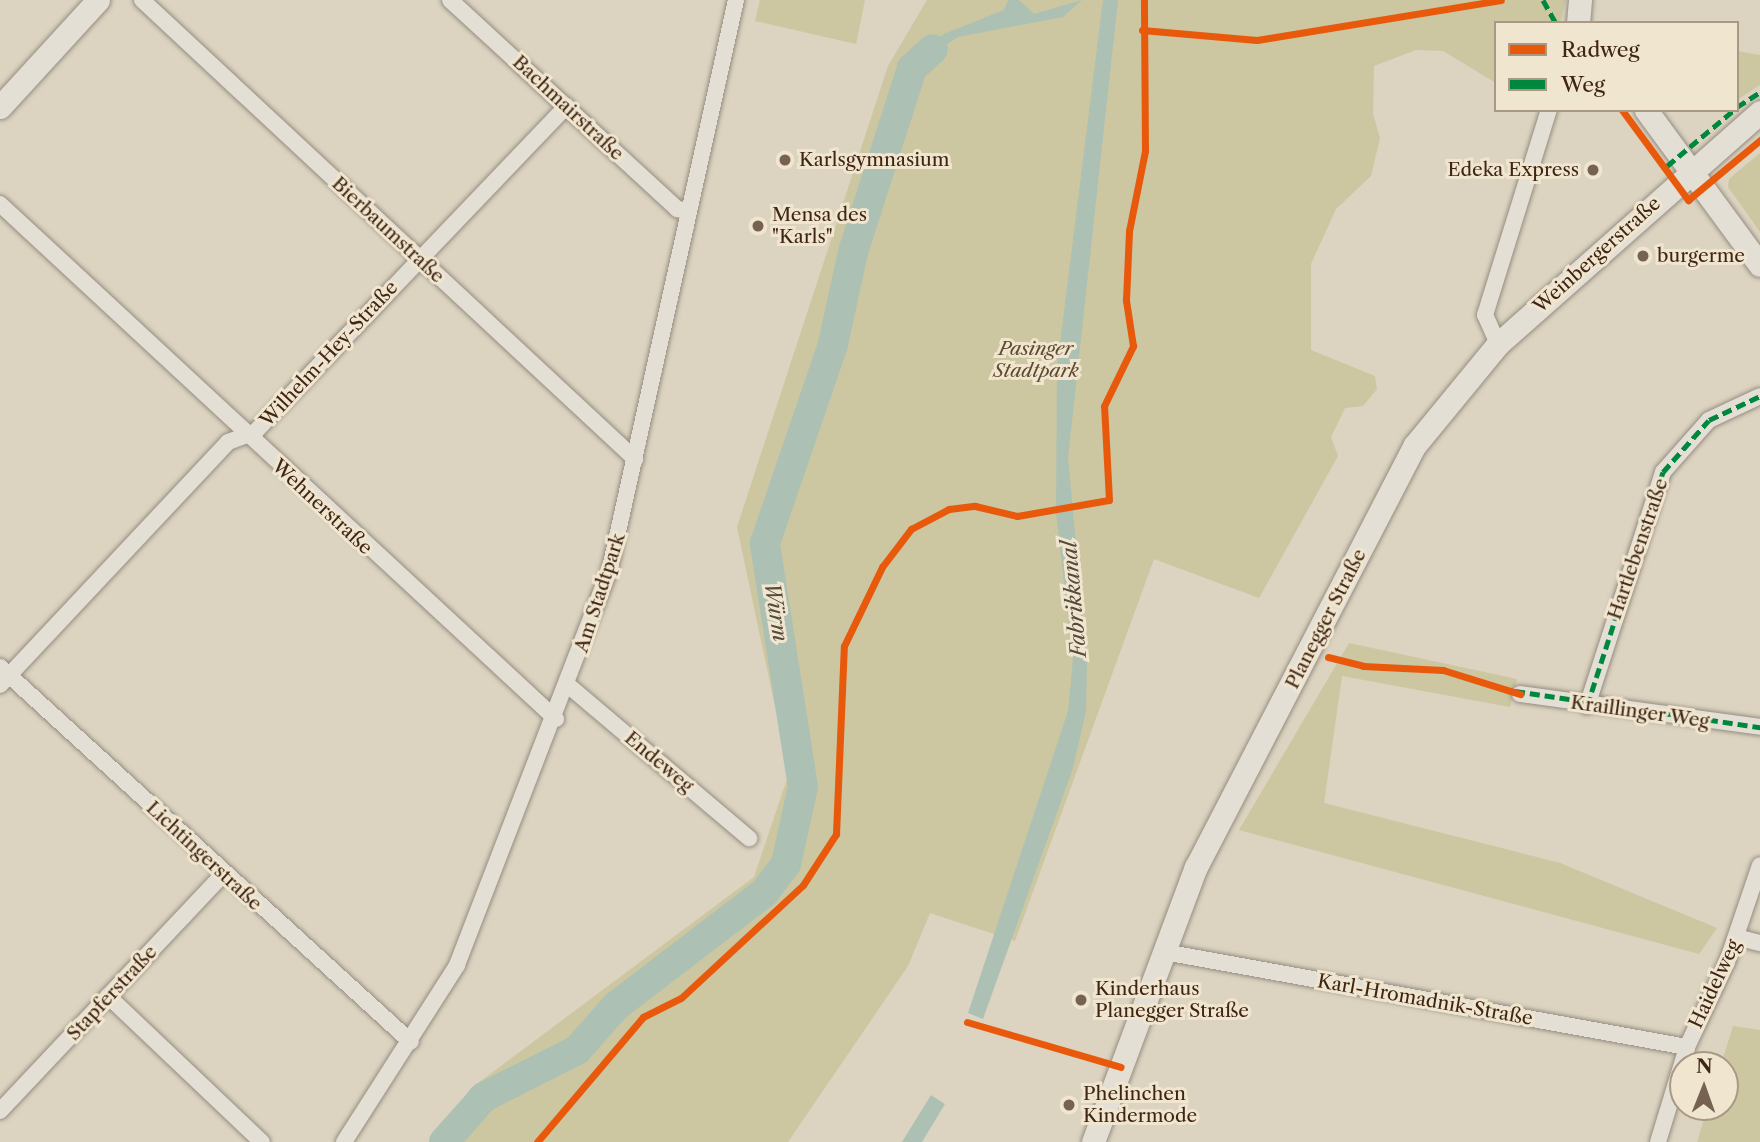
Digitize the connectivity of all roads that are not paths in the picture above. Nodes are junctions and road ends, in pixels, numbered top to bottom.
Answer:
1 (98, 0) edge
2 (142, 0) edge
3 (450, 0) edge
4 (736, 0) edge
5 (1580, 0) edge
6 (1578, 21) edge
7 (566, 106) junction
8 (0, 107) edge
9 (1548, 112) edge
10 (1648, 112) edge
11 (1760, 112) edge
12 (1692, 170) junction
13 (0, 204) edge
14 (688, 211) junction
15 (419, 259) junction
16 (1760, 265) edge
17 (1498, 344) junction
18 (1760, 396) edge
19 (244, 436) junction
20 (635, 459) junction
21 (3, 676) edge
22 (569, 686) junction
23 (1520, 694) dead end
24 (1587, 706) junction
25 (555, 719) junction
26 (1760, 727) edge
27 (750, 838) dead end
28 (1760, 865) edge
29 (223, 874) junction
30 (1737, 937) junction
31 (1760, 943) edge
32 (1164, 952) junction
33 (108, 996) junction
34 (411, 1042) junction
35 (1687, 1047) junction
36 (0, 1111) edge
37 (262, 1142) edge
38 (344, 1142) edge
39 (1093, 1142) edge
40 (1658, 1142) edge

1 - 8 main road
2 - 15 street, Bierbaumstraße
3 - 7 street, Bachmairstraße
4 - 14 street, Am Stadtpark
5 - 6 main road
7 - 14 street, Bachmairstraße
7 - 15 street, Wilhelm-Hey-Straße
9 - 17 street
10 - 12 main road
11 - 12 main road, Weinbergerstraße
12 - 16 main road
12 - 17 main road, Weinbergerstraße
13 - 19 street, Wehnerstraße
14 - 20 street, Am Stadtpark
15 - 19 street, Wilhelm-Hey-Straße
15 - 20 street, Bierbaumstraße
17 - 32 main road, Planegger Straße
18 - 24 street, Hartlebenstraße
19 - 21 street, Wilhelm-Hey-Straße
19 - 25 street, Wehnerstraße
20 - 22 street, Am Stadtpark
21 - 29 street, Lichtingerstraße
22 - 25 street, Am Stadtpark
22 - 27 street, Endeweg
23 - 24 street, Kraillinger Weg
24 - 26 street, Kraillinger Weg
25 - 34 street, Am Stadtpark
28 - 30 street, Haidelweg
29 - 33 street, Stapferstraße
29 - 34 street, Lichtingerstraße
30 - 31 street
30 - 35 street, Haidelweg
32 - 35 street, Karl-Hromadnik-Straße
32 - 39 main road, Planegger Straße
33 - 36 street, Stapferstraße
33 - 37 street
34 - 38 street, Am Stadtpark
35 - 40 street, Haidelweg

